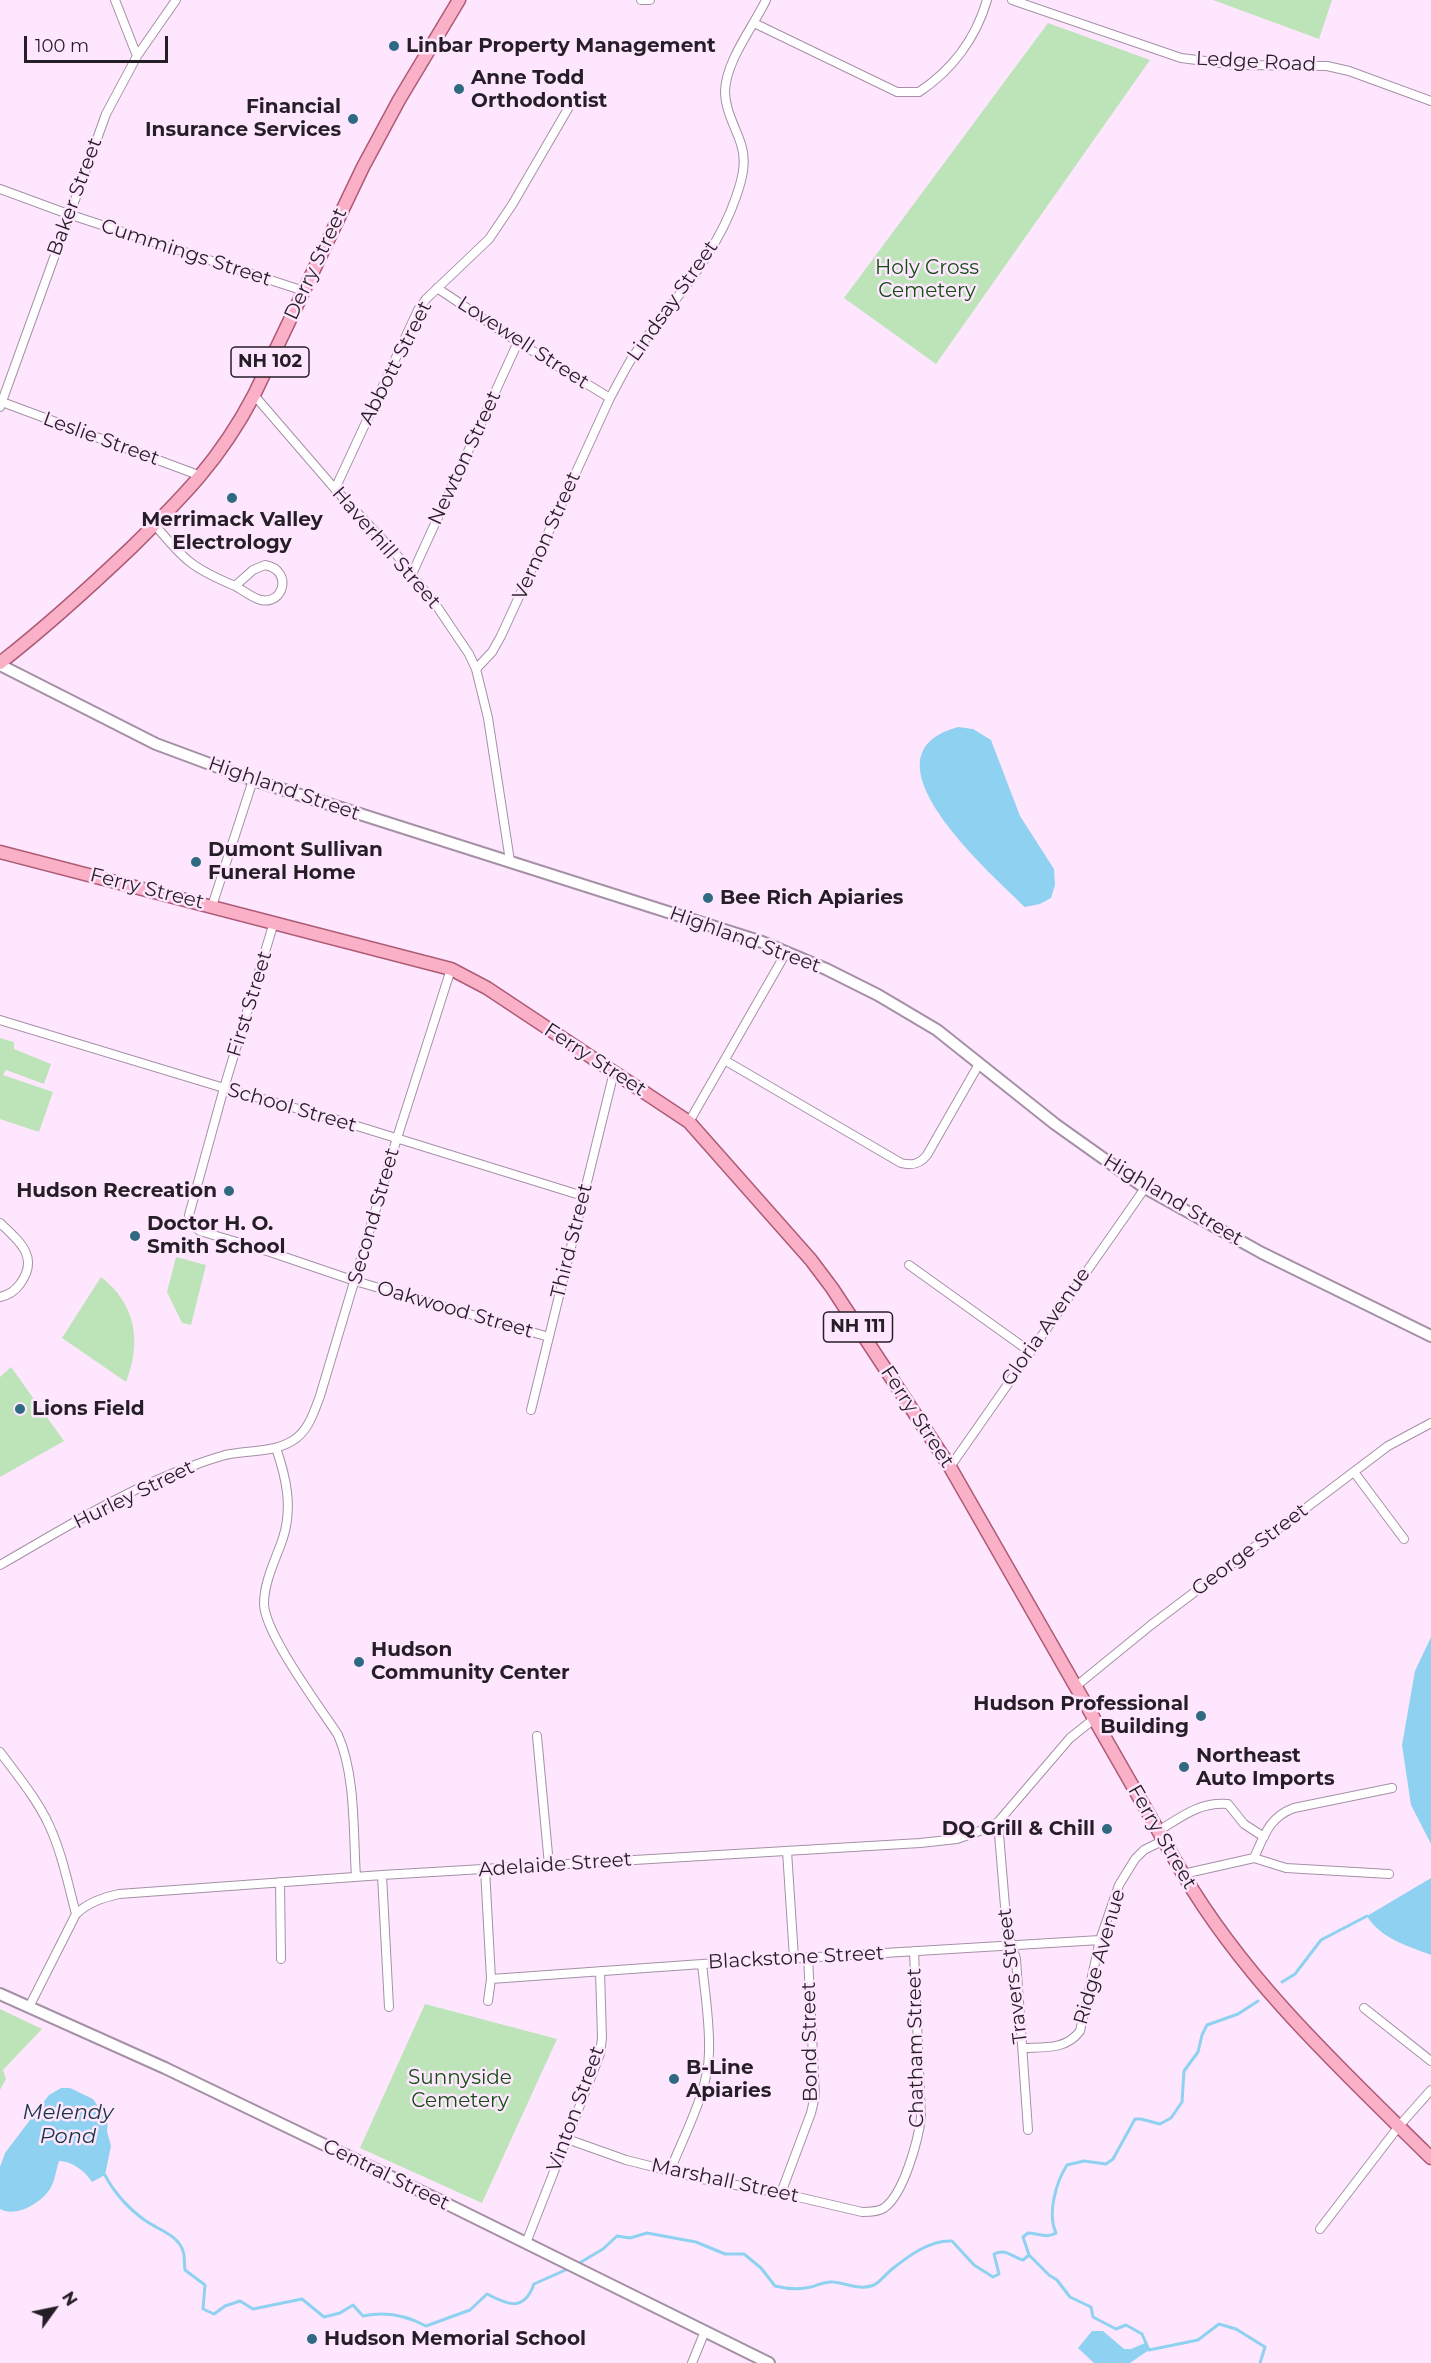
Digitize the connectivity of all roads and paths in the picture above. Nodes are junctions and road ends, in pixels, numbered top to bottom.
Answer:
1 (115, 0) edge
2 (176, 0) edge
3 (459, 0) edge
4 (641, 0) edge
5 (650, 0) edge
6 (766, 0) edge
7 (987, 0) edge
8 (1012, 0) edge
9 (754, 23) junction
10 (137, 56) junction
11 (573, 100) dead end
12 (1431, 101) edge
13 (0, 189) edge
14 (68, 214) junction
15 (437, 288) junction
16 (304, 291) junction
17 (518, 342) junction
18 (254, 395) junction
19 (610, 398) junction
20 (1, 404) edge
21 (201, 476) junction
22 (335, 489) junction
23 (154, 525) junction
24 (412, 574) junction
25 (235, 586) junction
26 (0, 664) edge
27 (476, 669) junction
28 (253, 780) junction
29 (0, 852) edge
30 (510, 861) junction
31 (212, 906) junction
32 (274, 922) junction
33 (787, 951) junction
34 (451, 969) junction
35 (0, 1020) edge
36 (726, 1061) junction
37 (979, 1064) junction
38 (614, 1072) junction
39 (224, 1089) junction
40 (689, 1122) junction
41 (397, 1138) junction
42 (1145, 1188) junction
43 (583, 1196) junction
44 (0, 1223) edge
45 (191, 1224) joint
46 (909, 1265) dead end
47 (355, 1281) junction
48 (0, 1297) edge
49 (1431, 1336) edge
50 (549, 1337) junction
51 (1029, 1351) junction
52 (531, 1410) dead end
53 (1431, 1423) edge
54 (276, 1448) junction
55 (950, 1467) junction
56 (1354, 1472) junction
57 (1404, 1539) dead end
58 (0, 1565) edge
59 (1075, 1686) junction
60 (1094, 1719) junction
61 (537, 1736) dead end
62 (0, 1752) edge
63 (1392, 1788) dead end
64 (998, 1822) junction
65 (1161, 1836) junction
66 (1264, 1837) junction
67 (787, 1851) junction
68 (1254, 1858) junction
69 (549, 1865) junction
70 (485, 1869) junction
71 (1183, 1874) junction
72 (1389, 1874) dead end
73 (382, 1875) junction
74 (356, 1877) junction
75 (280, 1882) junction
76 (76, 1914) junction
77 (1100, 1940) junction
78 (1010, 1945) junction
79 (914, 1951) junction
80 (808, 1957) junction
81 (794, 1958) junction
82 (281, 1959) dead end
83 (702, 1964) junction
84 (600, 1971) junction
85 (491, 1979) junction
86 (0, 1994) edge
87 (488, 2001) dead end
88 (29, 2007) junction
89 (389, 2007) dead end
90 (1364, 2008) dead end
91 (1023, 2048) junction
92 (1431, 2061) edge
93 (1431, 2090) edge
94 (1399, 2126) junction
95 (1028, 2130) dead end
96 (567, 2139) junction
97 (1431, 2158) edge
98 (670, 2170) junction
99 (781, 2193) junction
100 (884, 2208) joint
101 (1320, 2229) dead end
102 (526, 2243) junction
103 (705, 2331) junction
104 (692, 2363) edge
105 (769, 2363) edge

1 - 10 street
2 - 10 street, Baker Street
3 - 16 main road, Derry Street / NH 102
4 - 5 street
6 - 9 street, Lindsay Street
7 - 9 street
8 - 12 street, Ledge Road
9 - 19 street, Lindsay Street
10 - 14 street, Baker Street
11 - 15 street, Abbott Street
13 - 14 street, Cummings Street
14 - 16 street, Cummings Street
14 - 20 street, Baker Street
15 - 17 street, Lovewell Street
15 - 22 street, Abbott Street
16 - 18 main road, Derry Street / NH 102
17 - 19 street, Lovewell Street
17 - 24 street, Newton Street
18 - 21 main road, Derry Street / NH 102
18 - 22 street, Haverhill Street
19 - 27 street, Vernon Street
20 - 21 street, Leslie Street
21 - 23 main road, Derry Street / NH 102
22 - 24 street, Haverhill Street
23 - 25 street
23 - 26 main road, Derry Street / NH 102
24 - 27 street, Haverhill Street
25 - 25 street
26 - 28 street, Highland Street
27 - 30 street, Haverhill Street
28 - 30 street, Highland Street
28 - 31 street
29 - 31 main road, Ferry Street / NH 111
30 - 33 street, Highland Street
31 - 32 main road, Ferry Street / NH 111
32 - 34 main road, Ferry Street / NH 111
32 - 39 street, First Street
33 - 36 street
33 - 37 street, Highland Street
34 - 38 main road, Ferry Street / NH 111
34 - 41 street, Second Street
35 - 39 street, School Street
36 - 37 street
36 - 40 street
37 - 42 street, Highland Street
38 - 40 main road, Ferry Street / NH 111
38 - 43 street, Third Street
39 - 41 street, School Street
39 - 45 street, First Street
40 - 55 main road, Ferry Street / NH 111
41 - 43 street, School Street
41 - 47 street, Second Street
42 - 49 street, Highland Street
42 - 51 street, Gloria Avenue
43 - 50 street, Third Street
44 - 48 street
45 - 47 street, Oakwood Street
46 - 51 street
47 - 50 street, Oakwood Street
47 - 54 street, Second Street
50 - 52 street, Third Street
51 - 55 street, Gloria Avenue
53 - 56 street, George Street
54 - 58 street, Hurley Street
54 - 74 street
55 - 59 main road, Ferry Street / NH 111
56 - 57 street
56 - 59 street, George Street
59 - 60 main road, Ferry Street / NH 111
60 - 64 street, Adelaide Street
60 - 65 main road, Ferry Street / NH 111
61 - 69 street
62 - 76 street
63 - 66 street
64 - 67 street, Adelaide Street
64 - 78 street, Travers Street
65 - 66 street, Ridge Avenue
65 - 71 main road, Ferry Street / NH 111
65 - 77 street, Ridge Avenue
66 - 68 street
67 - 69 street, Adelaide Street
67 - 81 street, Bond Street
68 - 71 street
68 - 72 street
69 - 70 street, Adelaide Street
70 - 73 street, Adelaide Street
70 - 85 street
71 - 94 main road, Ferry Street / NH 111
73 - 74 street, Adelaide Street
73 - 89 street
74 - 75 street, Adelaide Street
75 - 76 street, Adelaide Street
75 - 82 street
76 - 88 street
77 - 78 street, Blackstone Street
77 - 91 street, Ridge Avenue
78 - 79 street, Blackstone Street
78 - 91 street, Travers Street
79 - 80 street, Blackstone Street
79 - 100 street, Chatham Street
80 - 81 street, Blackstone Street
80 - 99 street, Bond Street
81 - 83 street, Blackstone Street
83 - 84 street, Blackstone Street
83 - 98 street
84 - 85 street, Blackstone Street
84 - 96 street, Vinton Street
85 - 87 street
86 - 88 street, Central Street
88 - 102 street, Central Street
90 - 92 street
91 - 95 street, Travers Street
93 - 94 street
94 - 97 main road, Ferry Street / NH 111
94 - 101 street
96 - 98 street, Marshall Street
96 - 102 street, Vinton Street
98 - 99 street, Marshall Street
99 - 100 street, Marshall Street
102 - 103 street, Central Street
103 - 104 street
103 - 105 street, Central Street

